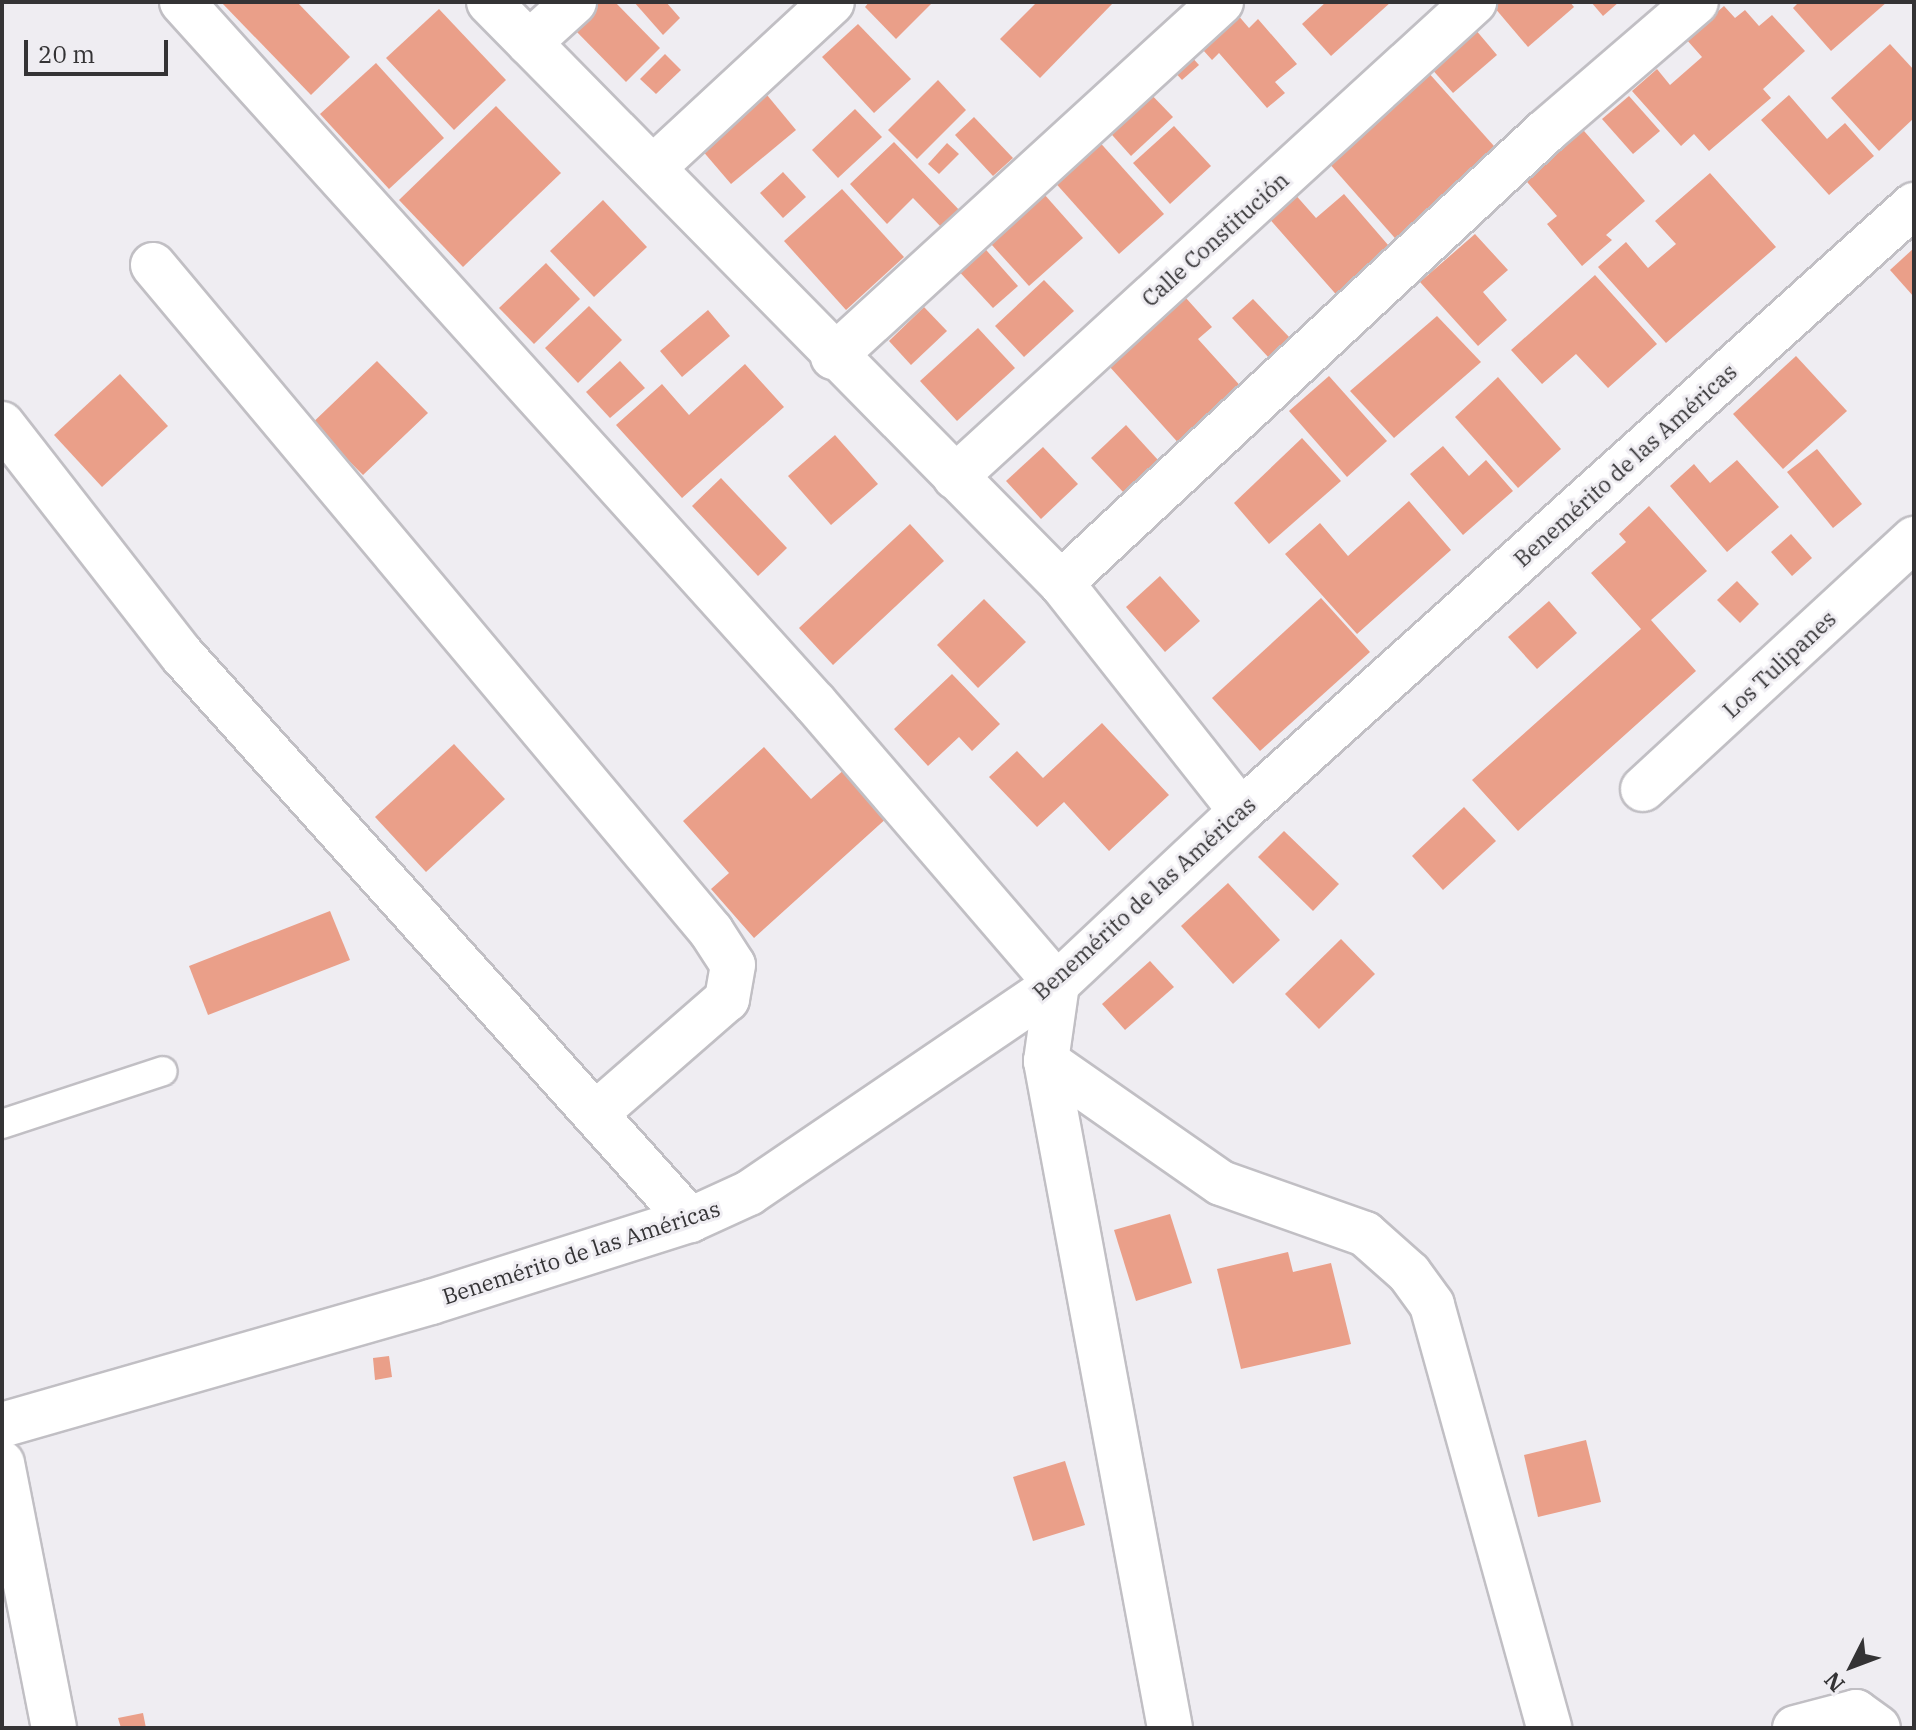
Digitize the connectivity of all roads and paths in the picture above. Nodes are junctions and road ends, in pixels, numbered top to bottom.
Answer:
1 (182, 2) edge
2 (489, 2) edge
3 (574, 2) edge
4 (832, 2) edge
5 (1221, 2) edge
6 (1474, 2) edge
7 (1696, 2) edge
8 (529, 43) junction
9 (655, 166) junction
10 (1914, 205) edge
11 (153, 265) dead end
12 (833, 357) junction
13 (2, 424) edge
14 (955, 477) junction
15 (1914, 539) edge
16 (1061, 583) junction
17 (1643, 789) dead end
18 (1241, 811) junction
19 (1057, 984) junction
20 (1046, 1061) junction
21 (163, 1071) dead end
22 (595, 1114) junction
23 (2, 1124) edge
24 (690, 1220) junction
25 (2, 1425) edge
26 (2, 1463) edge
27 (54, 1728) edge
28 (1170, 1728) edge
29 (1549, 1728) edge
30 (1795, 1728) edge
31 (1878, 1728) edge

1 - 19 street
2 - 8 street
3 - 8 street
4 - 9 street
5 - 12 street
6 - 14 street, Calle Constitución
7 - 16 street
8 - 9 street
9 - 12 street
10 - 18 street, Benemérito de las Américas
11 - 22 street
12 - 14 street
13 - 22 street
14 - 16 street
15 - 17 street, Los Tulipanes
16 - 18 street
18 - 19 street, Benemérito de las Américas
19 - 20 street
19 - 24 street, Benemérito de las Américas
20 - 28 street
20 - 29 street
21 - 23 lane
22 - 24 street
24 - 25 street, Benemérito de las Américas
26 - 27 street
30 - 31 street

